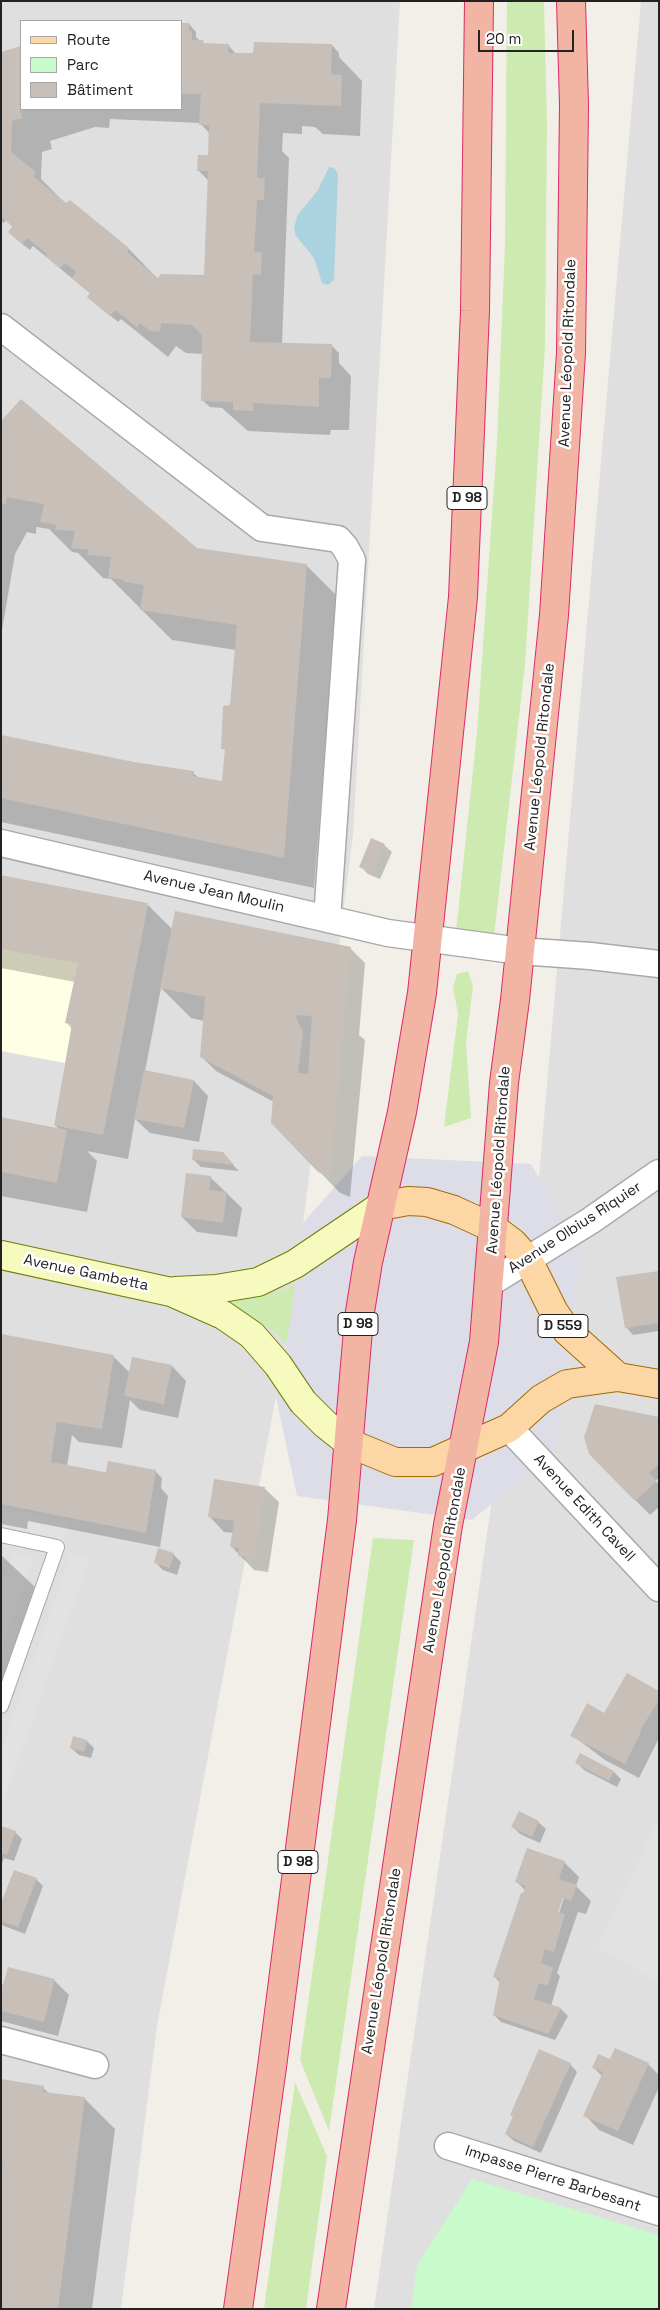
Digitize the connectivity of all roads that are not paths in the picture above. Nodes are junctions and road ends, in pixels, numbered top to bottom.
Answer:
1 (478, 1) edge
2 (571, 1) edge
3 (1, 327) edge
4 (1, 843) edge
5 (327, 919) junction
6 (427, 938) junction
7 (520, 951) junction
8 (659, 964) edge
9 (659, 1173) edge
10 (381, 1206) junction
11 (493, 1228) junction
12 (1, 1255) edge
13 (528, 1260) junction
14 (490, 1283) junction
15 (171, 1292) junction
16 (618, 1377) junction
17 (659, 1384) edge
18 (509, 1428) junction
19 (350, 1443) junction
20 (464, 1450) junction
21 (1, 1535) edge
22 (659, 1588) edge
23 (1, 1706) edge
24 (1, 2040) edge
25 (95, 2064) dead end
26 (448, 2146) dead end
27 (659, 2212) edge
28 (238, 2309) edge
29 (331, 2309) edge

1 - 6 highway, D 98
2 - 7 highway, Avenue Léopold Ritondale
3 - 5 street
4 - 5 street, Avenue Jean Moulin
5 - 6 street, Avenue Jean Moulin
6 - 7 street, Avenue Jean Moulin
6 - 10 highway, D 98
7 - 8 street
7 - 11 highway, Avenue Léopold Ritondale
9 - 13 street, Avenue Olbius Riquier
10 - 11 main road, D 559
10 - 15 main road, Avenue Gambetta
10 - 19 highway, D 98
11 - 13 main road, D 559
11 - 14 highway, Avenue Léopold Ritondale
12 - 15 main road, Avenue Gambetta
13 - 14 street, Avenue Olbius Riquier
13 - 16 main road, D 559
14 - 20 highway, Avenue Léopold Ritondale
15 - 19 main road, Avenue Gambetta
16 - 17 main road
16 - 18 main road
18 - 20 main road
18 - 22 street, Avenue Edith Cavell
19 - 20 main road
19 - 28 highway, D 98
20 - 29 highway, Avenue Léopold Ritondale
21 - 23 lane
24 - 25 street
26 - 27 street, Impasse Pierre Barbesant

